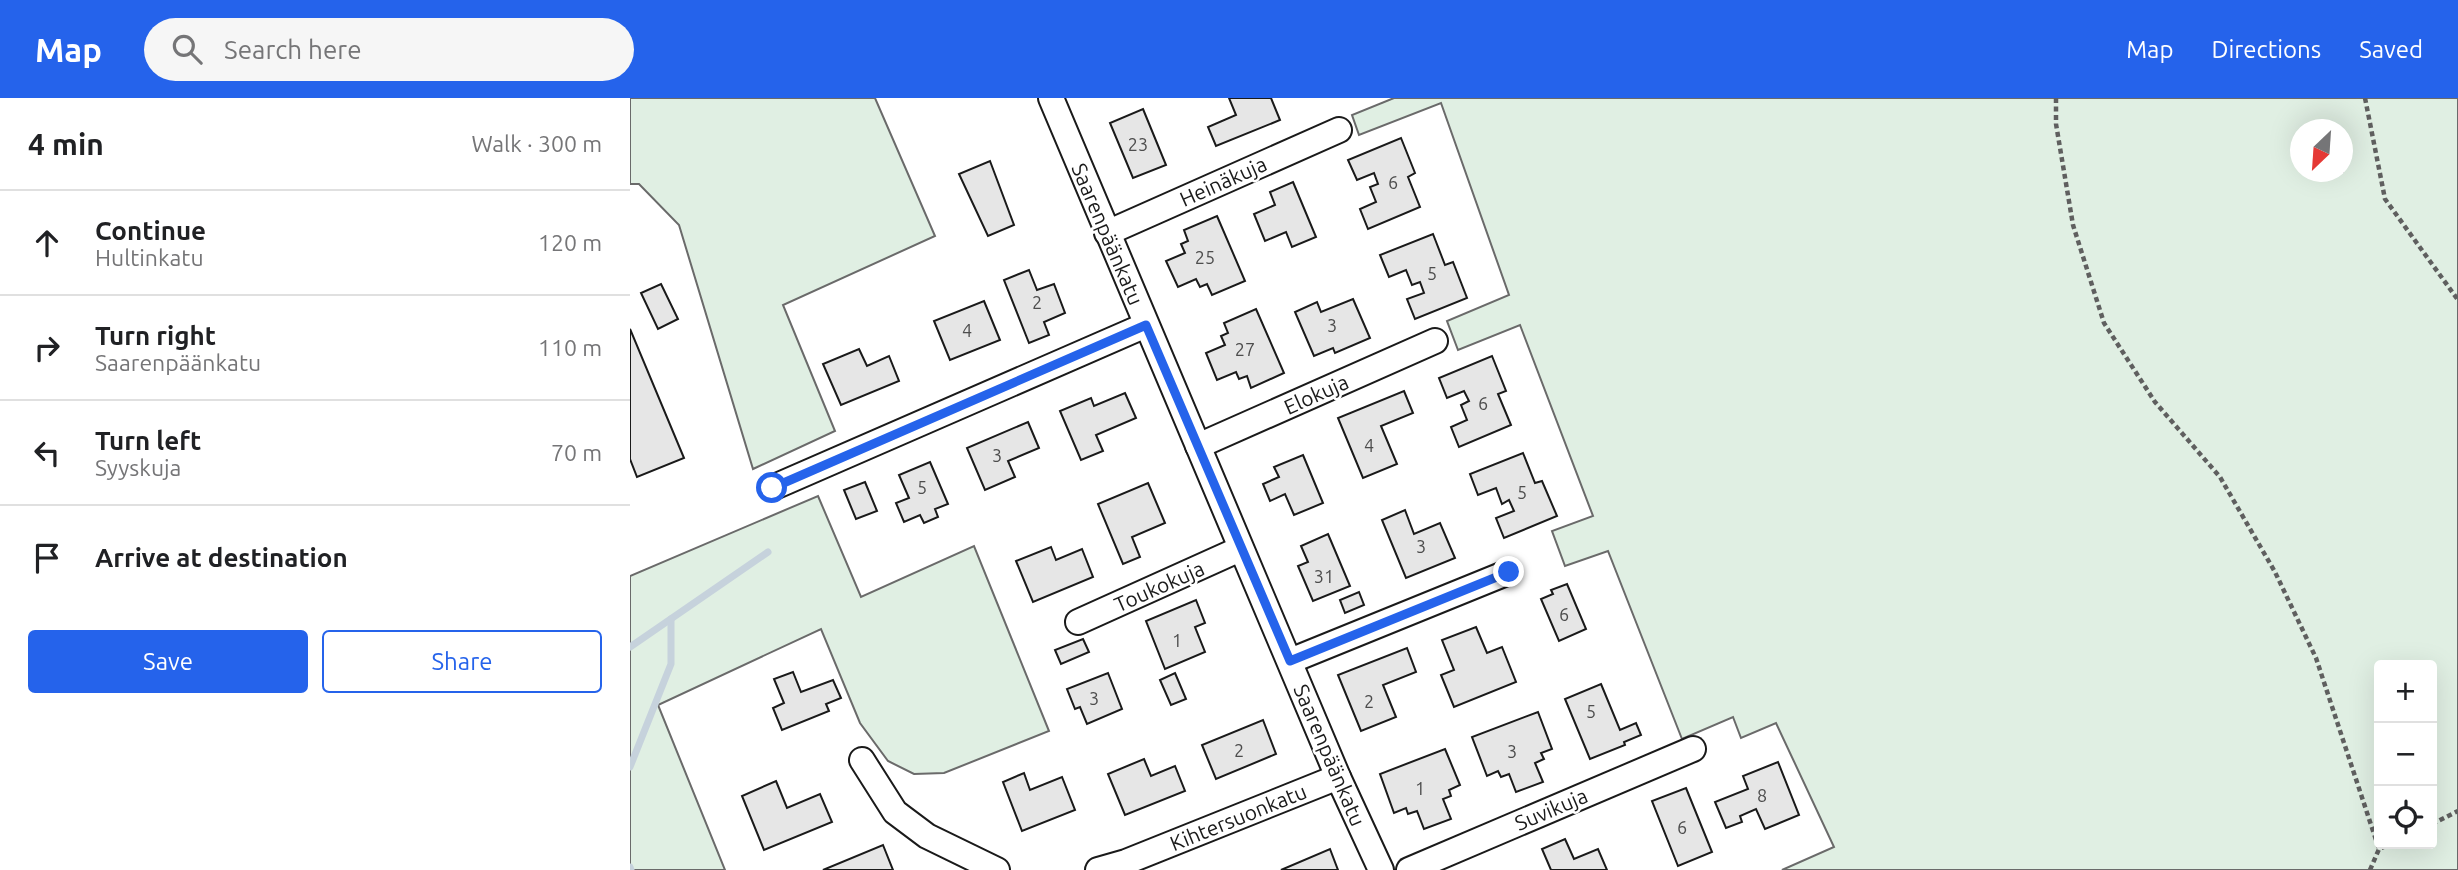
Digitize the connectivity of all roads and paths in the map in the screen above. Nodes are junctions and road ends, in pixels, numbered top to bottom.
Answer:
1 (1051, 98) edge
2 (2056, 98) edge
3 (2365, 98) edge
4 (1339, 130) dead end
5 (1107, 233) junction
6 (2458, 300) edge
7 (1146, 325) junction
8 (1435, 341) dead end
9 (1198, 446) junction
10 (772, 488) dead end
11 (1240, 549) junction
12 (1509, 572) dead end
13 (1077, 622) dead end
14 (1290, 661) junction
15 (1693, 749) dead end
16 (862, 760) dead end
17 (1338, 777) junction
18 (2458, 811) edge
19 (2437, 822) edge
20 (2374, 834) edge
21 (2379, 849) edge
22 (997, 870) edge
23 (1098, 870) edge
24 (1381, 870) edge
25 (1409, 870) edge
26 (2370, 870) edge

1 - 5 street, Saarenpäänkatu
2 - 20 path
3 - 6 path
4 - 5 street, Heinäkuja
5 - 7 street, Saarenpäänkatu
7 - 9 street, Saarenpäänkatu
7 - 10 street
8 - 9 street, Elokuja
9 - 11 street, Saarenpäänkatu
11 - 13 street, Toukokuja
11 - 14 street, Saarenpäänkatu
12 - 14 street
14 - 17 street, Saarenpäänkatu
15 - 25 street, Suvikuja
16 - 22 street
17 - 23 street, Kihtersuonkatu
17 - 24 street, Saarenpäänkatu
18 - 19 path
21 - 26 path

